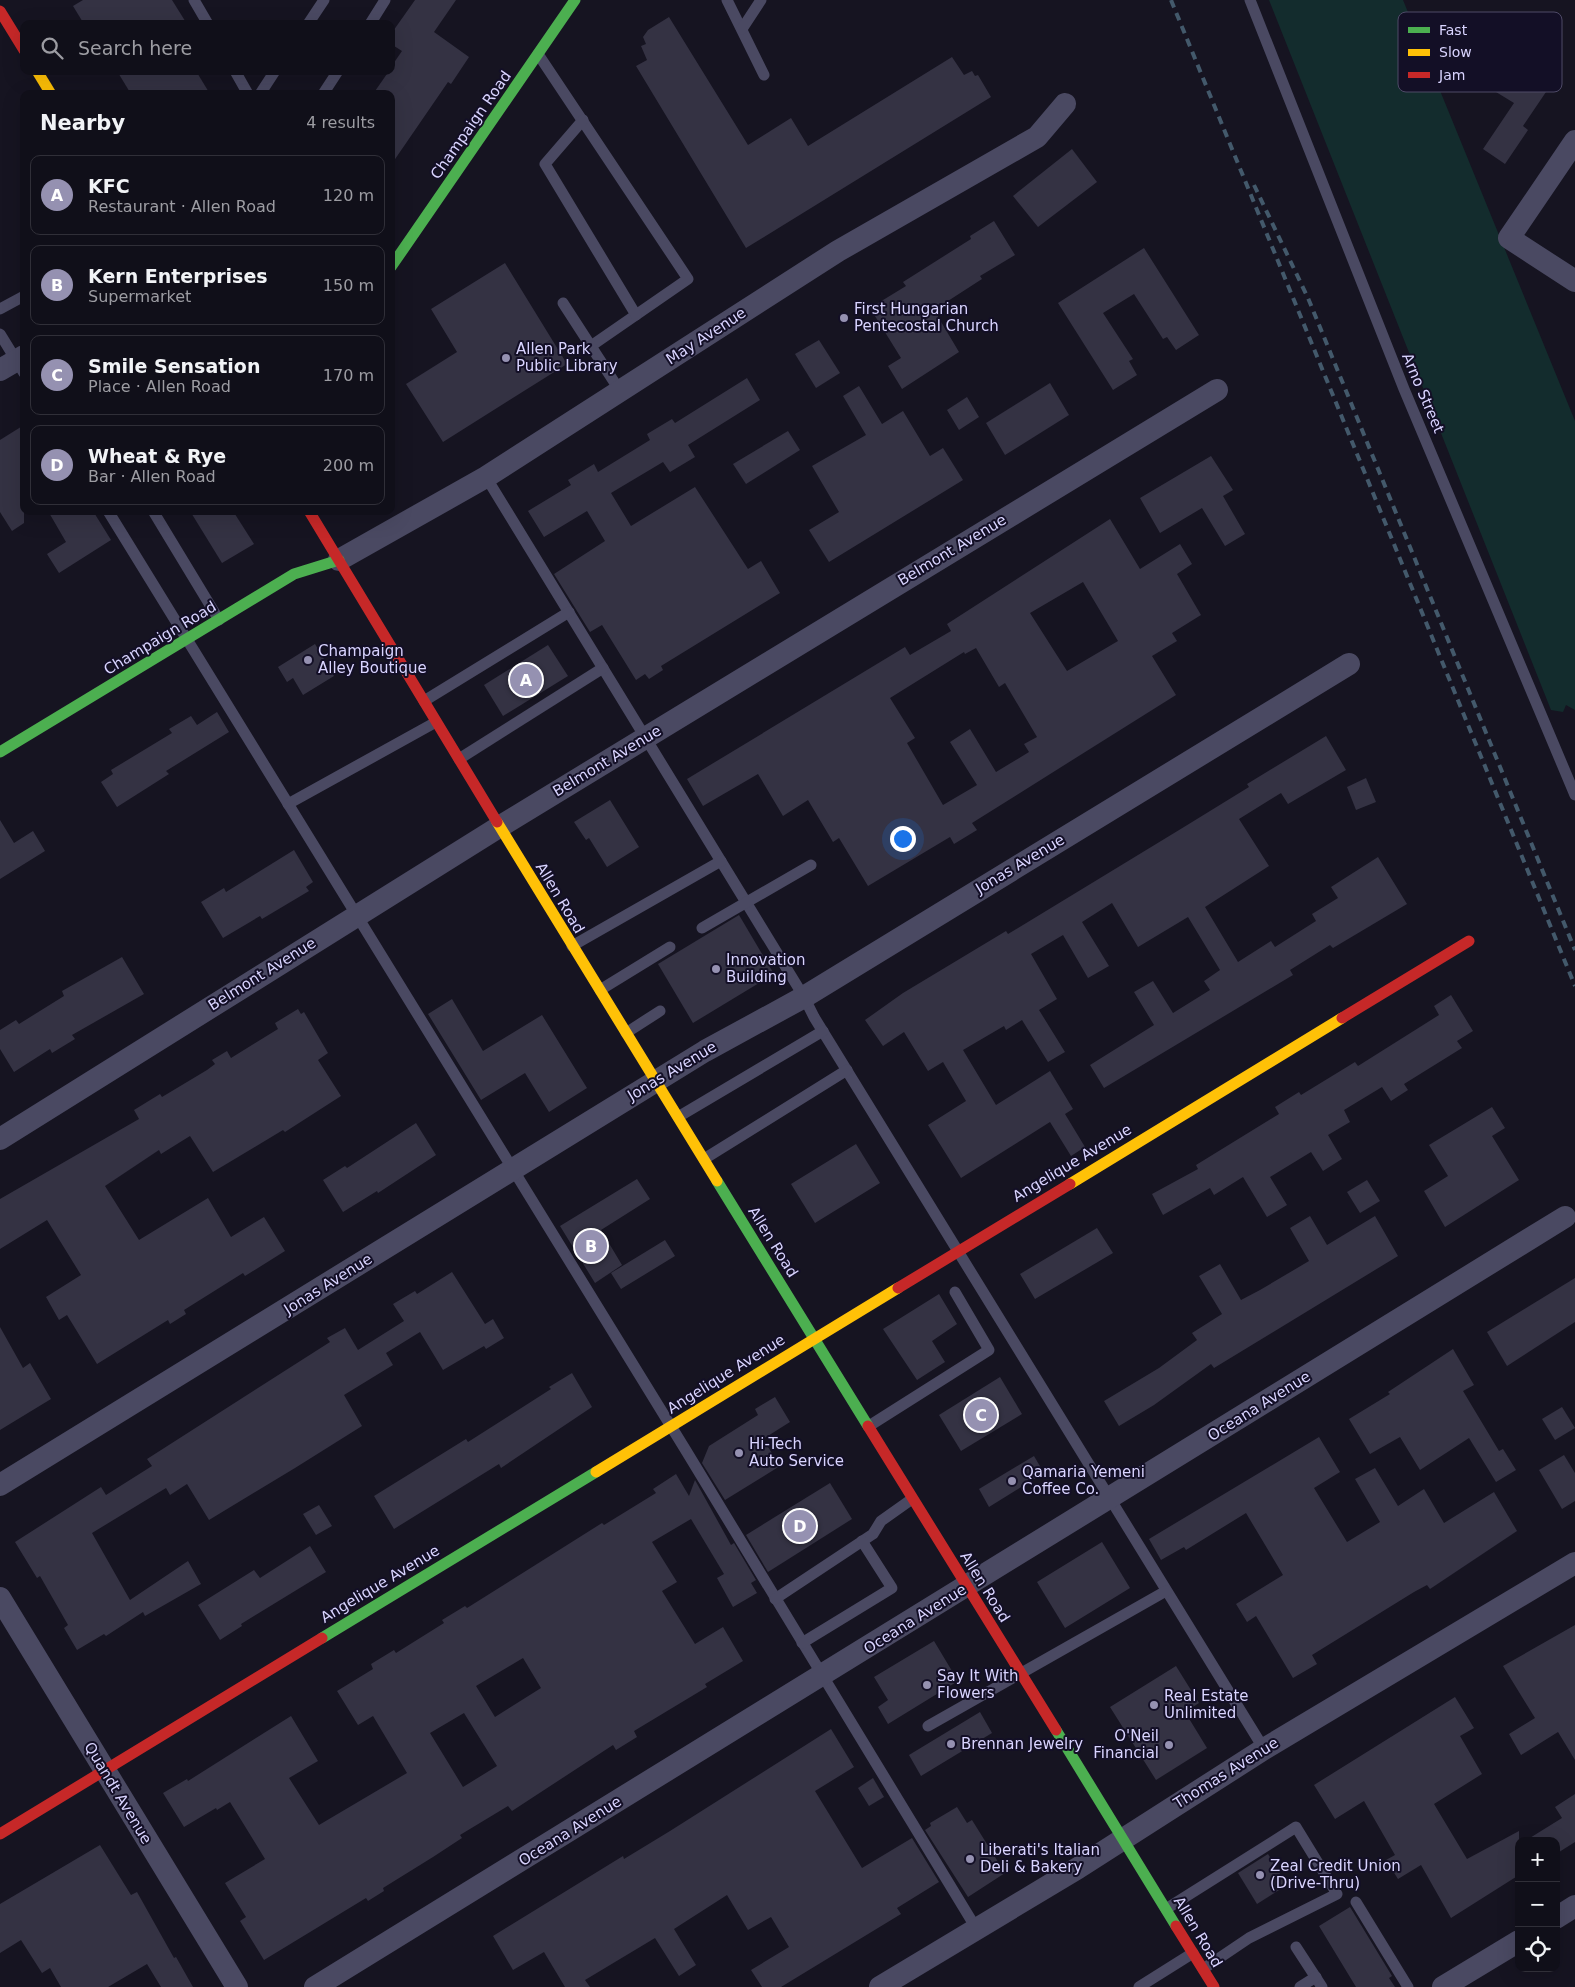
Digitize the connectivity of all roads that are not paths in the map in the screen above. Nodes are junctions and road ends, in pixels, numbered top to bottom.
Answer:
1 (194, 0) edge
2 (324, 0) edge
3 (385, 0) edge
4 (575, 0) edge
5 (727, 0) edge
6 (761, 0) edge
7 (1250, 0) edge
8 (0, 12) edge
9 (206, 20) edge
10 (311, 20) edge
11 (372, 20) edge
12 (742, 29) junction
13 (20, 44) edge
14 (538, 54) junction
15 (39, 75) edge
16 (237, 75) edge
17 (272, 75) edge
18 (335, 75) edge
19 (764, 75) dead end
20 (49, 90) edge
21 (246, 90) edge
22 (263, 90) edge
23 (326, 90) edge
24 (1065, 104) dead end
25 (583, 120) junction
26 (1575, 141) edge
27 (395, 261) edge
28 (1575, 281) edge
29 (20, 298) edge
30 (563, 303) dead end
31 (0, 309) edge
32 (636, 314) junction
33 (0, 334) edge
34 (591, 346) junction
35 (16, 365) edge
36 (1217, 390) dead end
37 (620, 391) junction
38 (486, 477) junction
39 (110, 515) edge
40 (155, 515) edge
41 (311, 515) edge
42 (339, 560) junction
43 (569, 612) junction
44 (219, 620) junction
45 (187, 640) junction
46 (1349, 664) dead end
47 (603, 668) junction
48 (424, 701) junction
49 (436, 722) junction
50 (646, 737) junction
51 (0, 752) edge
52 (459, 759) junction
53 (1575, 795) edge
54 (288, 804) junction
55 (499, 827) junction
56 (721, 861) junction
57 (811, 865) dead end
58 (746, 904) junction
59 (356, 915) junction
60 (702, 928) dead end
61 (1469, 940) dead end
62 (572, 946) junction
63 (670, 947) dead end
64 (600, 990) junction
65 (804, 997) junction
66 (660, 1012) dead end
67 (823, 1031) junction
68 (626, 1033) junction
69 (847, 1070) junction
70 (657, 1082) junction
71 (678, 1117) junction
72 (0, 1139) edge
73 (704, 1159) junction
74 (512, 1170) junction
75 (1564, 1217) dead end
76 (958, 1250) junction
77 (955, 1292) dead end
78 (815, 1337) junction
79 (670, 1426) junction
80 (869, 1426) junction
81 (0, 1485) edge
82 (1110, 1498) junction
83 (912, 1499) junction
84 (862, 1541) junction
85 (1575, 1562) edge
86 (967, 1587) junction
87 (1166, 1590) junction
88 (0, 1598) edge
89 (775, 1599) junction
90 (802, 1644) junction
91 (1020, 1674) junction
92 (822, 1676) junction
93 (928, 1726) dead end
94 (1264, 1749) junction
95 (104, 1770) junction
96 (0, 1834) edge
97 (1122, 1840) junction
98 (1356, 1902) dead end
99 (1575, 1906) edge
100 (1166, 1909) junction
101 (1560, 1915) edge
102 (976, 1928) junction
103 (1515, 1943) edge
104 (1296, 1947) dead end
105 (1193, 1953) junction
106 (1203, 1969) junction
107 (1319, 1982) edge
108 (237, 1987) edge
109 (315, 1987) edge
110 (880, 1987) edge
111 (1139, 1987) edge
112 (1214, 1987) edge
113 (1300, 1987) edge
114 (1408, 1987) edge
115 (1443, 1987) edge

1 - 9 lane
2 - 10 lane
3 - 11 lane
4 - 14 street, Champaign Road
5 - 12 lane
6 - 12 lane
7 - 53 lane, Arno Street
8 - 13 street
12 - 19 lane
14 - 25 lane
14 - 27 street, Champaign Road
15 - 20 street
16 - 21 lane
17 - 22 lane
18 - 23 lane
24 - 37 street, May Avenue
25 - 32 lane
25 - 32 lane
26 - 28 street
29 - 31 lane
30 - 34 lane
32 - 34 lane
33 - 35 lane
34 - 37 lane
36 - 50 street, Belmont Avenue
37 - 38 street, May Avenue
38 - 42 street, May Avenue
38 - 43 lane
39 - 45 lane
40 - 44 lane
41 - 42 street, Allen Road
42 - 44 street, Champaign Road
42 - 48 street, Allen Road
43 - 47 lane
43 - 48 lane
44 - 45 street, Champaign Road
45 - 51 street, Champaign Road
45 - 54 lane
46 - 65 street, Jonas Avenue
47 - 50 lane
47 - 52 lane
48 - 49 street, Allen Road
49 - 52 street, Allen Road
49 - 54 lane
50 - 55 street, Belmont Avenue
50 - 56 lane
52 - 55 street, Allen Road
54 - 59 lane
55 - 59 street, Belmont Avenue
55 - 62 street, Allen Road
56 - 58 lane
56 - 62 lane
57 - 58 lane
58 - 60 lane
58 - 65 lane
59 - 72 street, Belmont Avenue
59 - 74 lane
61 - 76 street, Angelique Avenue
62 - 64 street, Allen Road
63 - 64 lane
64 - 68 street, Allen Road
65 - 67 lane
65 - 70 street, Jonas Avenue
66 - 68 lane
67 - 69 lane
67 - 71 lane
68 - 70 street, Allen Road
69 - 73 lane
69 - 76 lane
70 - 71 street, Allen Road
70 - 74 street, Jonas Avenue
71 - 73 street, Allen Road
73 - 78 street, Allen Road
74 - 79 lane
74 - 81 street, Jonas Avenue
75 - 82 street, Oceana Avenue
76 - 78 street, Angelique Avenue
76 - 82 lane
77 - 80 lane
78 - 79 street, Angelique Avenue
78 - 80 street, Allen Road
79 - 89 lane
79 - 95 street, Angelique Avenue
80 - 83 street, Allen Road
82 - 86 street, Oceana Avenue
82 - 87 lane
83 - 84 lane
83 - 86 street, Allen Road
84 - 89 lane
84 - 90 lane
85 - 94 street, Thomas Avenue
86 - 91 street, Allen Road
86 - 92 street, Oceana Avenue
87 - 91 lane
87 - 94 lane
88 - 95 street, Quandt Avenue
89 - 90 lane
90 - 92 lane
91 - 93 lane
91 - 97 street, Allen Road
92 - 102 lane
92 - 109 street, Oceana Avenue
94 - 97 street, Thomas Avenue
95 - 96 street, Angelique Avenue
95 - 108 street, Quandt Avenue
97 - 100 street, Allen Road
97 - 102 street, Thomas Avenue
98 - 114 lane
99 - 101 street
100 - 105 street, Allen Road
100 - 106 lane
102 - 110 street, Thomas Avenue
103 - 115 street
104 - 107 lane
105 - 106 street, Allen Road
105 - 111 lane
106 - 112 street, Allen Road
107 - 113 lane

